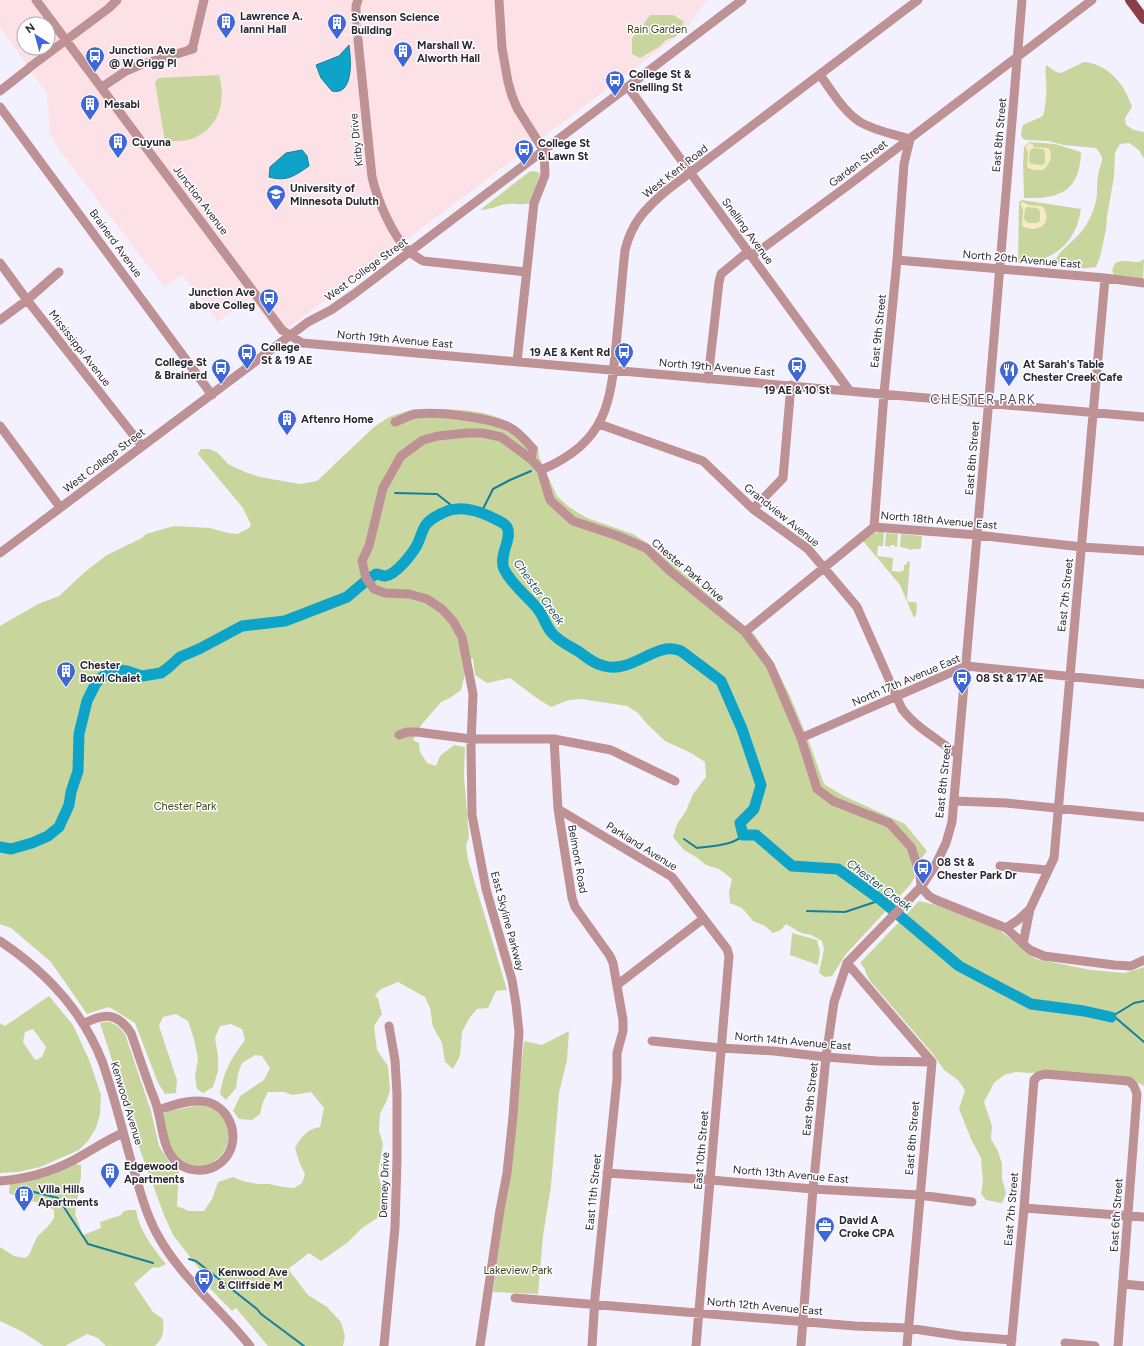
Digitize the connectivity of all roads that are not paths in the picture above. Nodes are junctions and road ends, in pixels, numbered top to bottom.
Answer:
1 (36, 0) edge
2 (117, 0) edge
3 (204, 0) edge
4 (358, 0) edge
5 (499, 0) edge
6 (742, 0) edge
7 (918, 0) edge
8 (1022, 0) edge
9 (1092, 0) edge
10 (1130, 0) edge
11 (1144, 18) edge
12 (356, 20) tunnel mouth
13 (67, 40) junction
14 (358, 40) tunnel mouth
15 (1018, 57) junction
16 (820, 75) junction
17 (102, 87) junction
18 (628, 87) junction
19 (0, 91) edge
20 (0, 107) edge
21 (910, 139) junction
22 (544, 151) junction
23 (691, 173) junction
24 (410, 252) junction
25 (752, 255) junction
26 (897, 260) junction
27 (0, 263) edge
28 (1000, 270) junction
29 (60, 272) dead end
30 (526, 272) junction
31 (1105, 278) junction
32 (1144, 283) edge
33 (28, 300) junction
34 (0, 320) edge
35 (290, 336) junction
36 (517, 362) junction
37 (613, 370) junction
38 (708, 379) junction
39 (791, 385) junction
40 (849, 390) junction
41 (884, 393) junction
42 (212, 395) junction
43 (989, 404) junction
44 (1093, 412) junction
45 (1144, 416) edge
46 (395, 422) dead end
47 (599, 424) junction
48 (1, 431) edge
49 (142, 446) junction
50 (531, 459) junction
51 (541, 470) junction
52 (60, 507) junction
53 (753, 509) junction
54 (874, 527) junction
55 (977, 535) junction
56 (1082, 547) junction
57 (1144, 551) edge
58 (0, 553) edge
59 (362, 564) joint
60 (824, 567) junction
61 (745, 632) junction
62 (966, 666) junction
63 (1069, 677) junction
64 (1144, 684) edge
65 (897, 696) junction
66 (399, 735) dead end
67 (801, 738) junction
68 (471, 739) junction
69 (554, 739) junction
70 (958, 755) junction
71 (675, 781) dead end
72 (954, 801) junction
73 (1059, 809) junction
74 (558, 810) junction
75 (1144, 817) edge
76 (1000, 866) dead end
77 (1048, 870) junction
78 (918, 889) junction
79 (1030, 909) junction
80 (703, 919) junction
81 (1006, 928) junction
82 (0, 940) edge
83 (1023, 944) junction
84 (729, 956) joint
85 (1144, 960) edge
86 (847, 963) junction
87 (617, 985) junction
88 (83, 1024) junction
89 (389, 1026) dead end
90 (620, 1041) joint
91 (652, 1041) dead end
92 (721, 1048) junction
93 (826, 1057) junction
94 (932, 1062) junction
95 (1038, 1076) joint
96 (158, 1110) junction
97 (123, 1133) junction
98 (607, 1173) junction
99 (711, 1180) junction
100 (0, 1181) edge
101 (813, 1189) junction
102 (919, 1195) junction
103 (972, 1202) dead end
104 (1024, 1208) junction
105 (1128, 1216) junction
106 (1144, 1217) edge
107 (1123, 1284) junction
108 (1144, 1286) edge
109 (515, 1298) dead end
110 (594, 1304) junction
111 (699, 1313) junction
112 (803, 1322) junction
113 (908, 1328) junction
114 (1011, 1343) edge
115 (1064, 1343) dead end
116 (250, 1346) edge
117 (384, 1346) edge
118 (480, 1346) edge
119 (592, 1346) edge
120 (696, 1346) edge
121 (801, 1346) edge
122 (907, 1346) edge
123 (1095, 1346) edge
124 (1118, 1346) edge

1 - 13 street, Junction Avenue
2 - 13 street
3 - 17 street
4 - 12 street
5 - 22 street
6 - 18 street, West College Street
7 - 16 street, West Kent Road
8 - 15 street, East 8th Street
9 - 15 street, Garden Street
10 - 11 main road
13 - 17 street, Junction Avenue
13 - 19 street
14 - 24 street, Kirby Drive
15 - 21 street, Garden Street
15 - 28 street, East 8th Street
16 - 21 street
16 - 23 street, West Kent Road
17 - 35 street, Junction Avenue
18 - 22 street, West College Street
18 - 23 street, Snelling Avenue
20 - 42 street, Brainerd Avenue
21 - 25 street, Garden Street
21 - 26 street, East 9th Street
22 - 24 street, West College Street
22 - 30 street
23 - 25 street, Snelling Avenue
23 - 37 street, West Kent Road
24 - 30 street
24 - 35 street, West College Street
25 - 38 street, Garden Street
25 - 40 street, Snelling Avenue
26 - 28 street, North 20th Avenue East
26 - 41 street, East 9th Street
27 - 33 street, Mississippi Avenue
28 - 31 street, North 20th Avenue East
28 - 43 street, East 8th Street
29 - 33 street
30 - 36 street
31 - 32 street, North 20th Avenue East
31 - 44 street, East 7th Street
33 - 34 street
33 - 49 street, Mississippi Avenue
35 - 36 street, North 19th Avenue East
35 - 42 street, West College Street
36 - 37 street, North 19th Avenue East
37 - 38 street, North 19th Avenue East
37 - 47 street, West Kent Road
38 - 39 street, North 19th Avenue East
39 - 40 street, North 19th Avenue East
39 - 53 street
40 - 41 street, North 19th Avenue East
41 - 43 street, North 19th Avenue East
41 - 54 street, East 9th Street
42 - 49 street, West College Street
43 - 44 street, North 19th Avenue East
43 - 55 street, East 8th Street
44 - 45 street, North 19th Avenue East
44 - 56 street, East 7th Street
46 - 50 street
47 - 51 street, West Kent Road
47 - 53 street, Grandview Avenue
48 - 52 street
49 - 52 street, West College Street
50 - 51 street, Chester Park Drive
50 - 59 street, Chester Park Drive
51 - 61 street, Chester Park Drive
52 - 58 street, West College Street
53 - 60 street, Grandview Avenue
54 - 55 street, North 18th Avenue East
54 - 60 street, North 18th Avenue East
55 - 56 street, North 18th Avenue East
55 - 62 street, East 8th Street
56 - 57 street, North 18th Avenue East
56 - 63 street, East 7th Street
59 - 68 street, East Skyline Parkway
60 - 61 street, North 18th Avenue East
60 - 65 street, Grandview Avenue
61 - 67 street, Chester Park Drive
62 - 63 street, North 17th Avenue East
62 - 65 street, North 17th Avenue East
62 - 70 street, East 8th Street
63 - 64 street, North 17th Avenue East
63 - 73 street, East 7th Street
65 - 67 street, North 17th Avenue East
65 - 70 street, Grandview Avenue
66 - 68 street
67 - 78 street, Chester Park Drive
68 - 69 street
68 - 118 street, East Skyline Parkway
69 - 71 street
69 - 74 street, Belmont Road
70 - 72 street, East 8th Street
72 - 73 street
72 - 78 street, East 8th Street
73 - 75 street
73 - 77 street, East 7th Street
74 - 80 street, Parkland Avenue
74 - 87 street, Belmont Road
76 - 77 street
77 - 79 street, East 7th Street
78 - 81 street
78 - 86 street, East 9th Street
79 - 81 street, East 7th Street
79 - 83 street, East 7th Street
80 - 84 street, Parkland Avenue
80 - 87 street
81 - 83 street
82 - 88 street, Kenwood Avenue
83 - 85 street
84 - 92 street, East 10th Street
86 - 93 street, East 9th Street
86 - 94 street
87 - 90 street, Belmont Road
88 - 96 street
88 - 97 street, Kenwood Avenue
89 - 117 street, Denney Drive
90 - 98 street, East 11th Street
91 - 92 street, North 14th Avenue East
92 - 93 street, North 14th Avenue East
92 - 99 street, East 10th Street
93 - 94 street, North 14th Avenue East
93 - 101 street, East 9th Street
94 - 102 street, East 8th Street
95 - 104 street, East 7th Street
95 - 105 street, East 6th Street
96 - 96 street
97 - 100 street
97 - 116 street, Kenwood Avenue
98 - 99 street, North 13th Avenue East
98 - 110 street, East 11th Street
99 - 101 street, North 13th Avenue East
99 - 111 street, East 10th Street
101 - 102 street, North 13th Avenue East
101 - 112 street, East 9th Street
102 - 103 street, North 13th Avenue East
102 - 113 street, East 8th Street
104 - 105 street
104 - 114 street, East 7th Street
105 - 106 street
105 - 107 street, East 6th Street
107 - 108 street
107 - 124 street, East 6th Street
109 - 110 street, North 12th Avenue East
110 - 111 street, North 12th Avenue East
110 - 119 street, East 11th Street
111 - 112 street, North 12th Avenue East
111 - 120 street, East 10th Street
112 - 113 street, North 12th Avenue East
112 - 121 street, East 9th Street
113 - 114 street, North 12th Avenue East
113 - 122 street, East 8th Street
115 - 123 street

